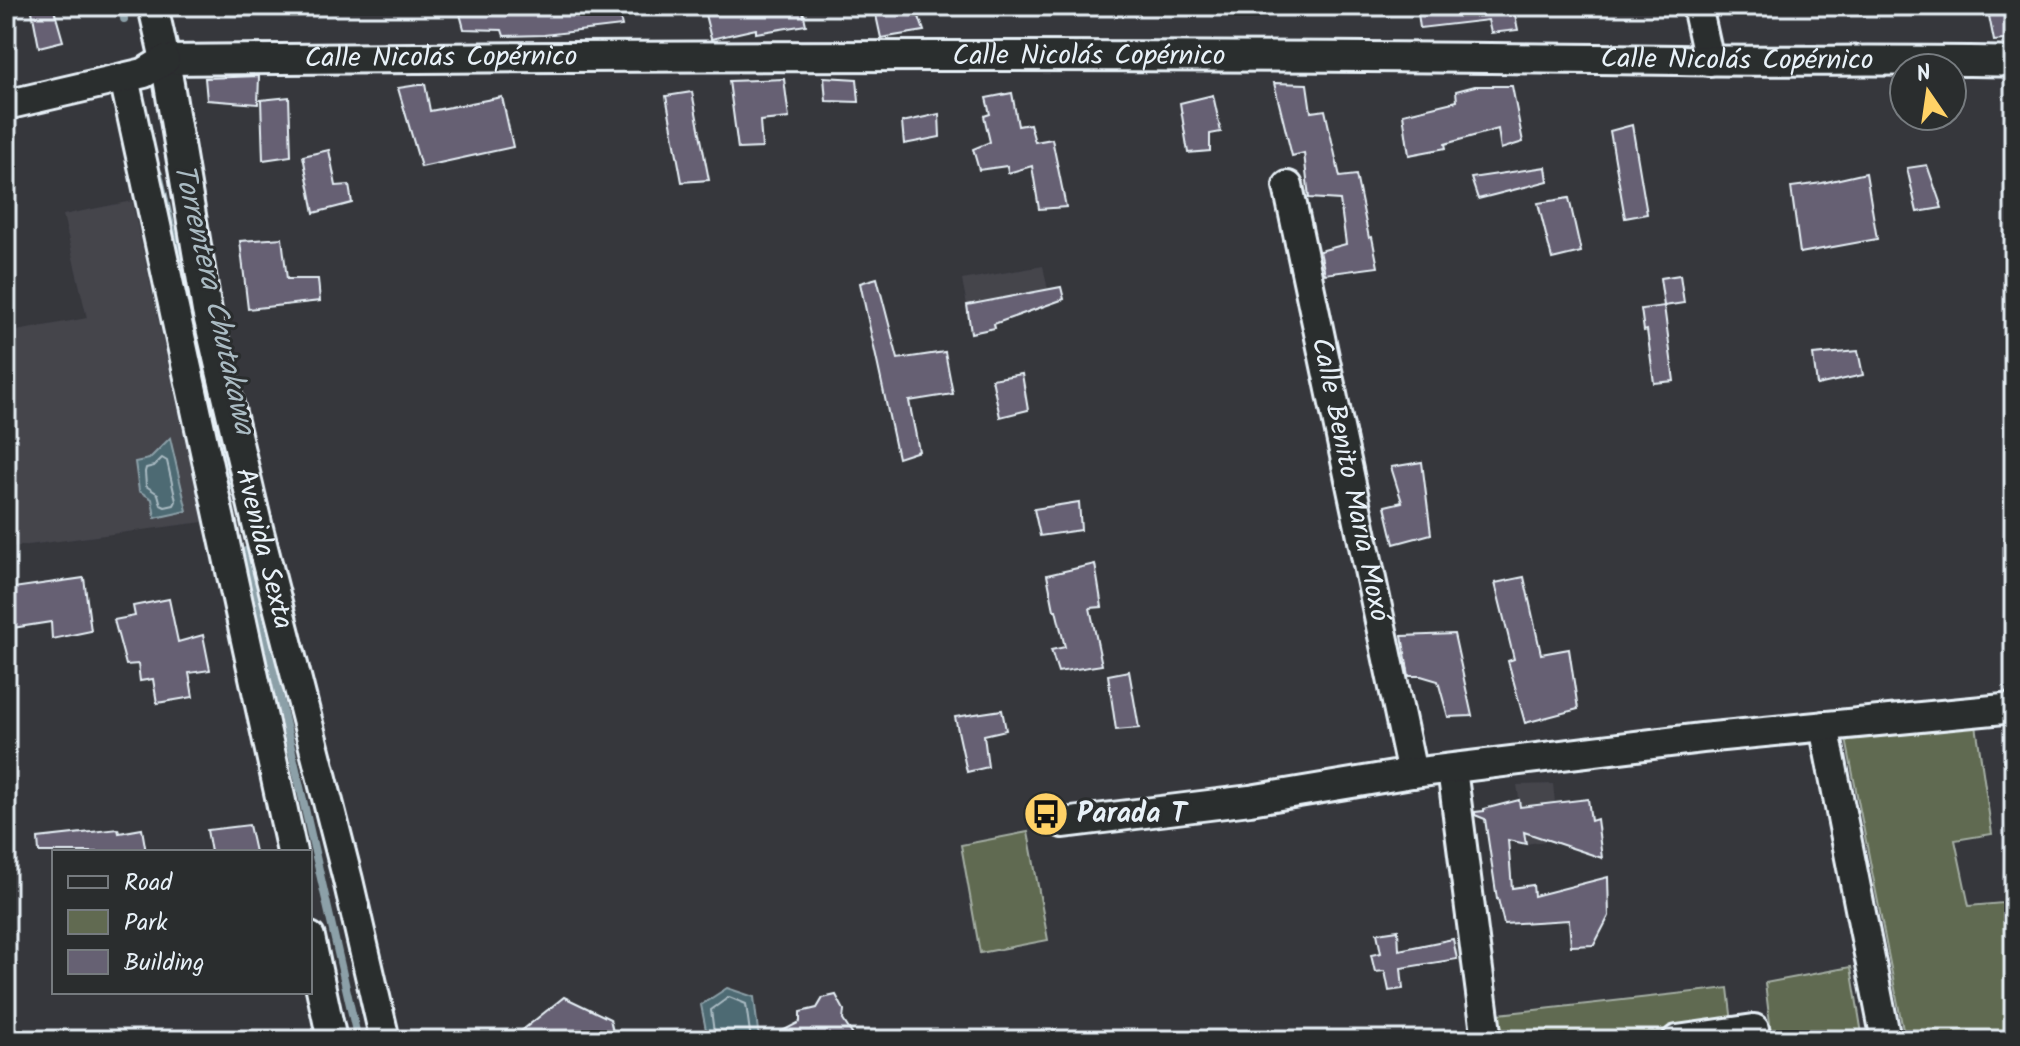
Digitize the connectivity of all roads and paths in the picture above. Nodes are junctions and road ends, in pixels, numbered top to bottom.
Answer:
1 (153, 6) edge
2 (1697, 6) edge
3 (1709, 61) junction
4 (2014, 62) edge
5 (144, 71) junction
6 (6, 105) edge
7 (1288, 186) dead end
8 (244, 530) junction
9 (2014, 708) edge
10 (1824, 726) junction
11 (1452, 769) junction
12 (1412, 773) junction
13 (1063, 823) dead end
14 (292, 850) edge
15 (312, 946) edge
16 (1754, 1029) dead end
17 (332, 1040) edge
18 (385, 1040) edge
19 (1487, 1040) edge
20 (1677, 1040) edge
21 (1886, 1040) edge

1 - 5 street, Avenida Sexta
2 - 3 street
3 - 4 street, Calle Nicolás Copérnico
3 - 5 street, Calle Nicolás Copérnico
5 - 6 street, Calle Nicolás Copérnico
5 - 8 street, Avenida Sexta
5 - 8 street, Avenida Sexta
7 - 12 street, Calle Benito María Moxó
8 - 14 street, Avenida Sexta
8 - 18 street, Avenida Sexta
9 - 10 street
10 - 11 street
10 - 21 street
11 - 12 street
11 - 19 street
12 - 13 street
15 - 17 street
16 - 20 street

